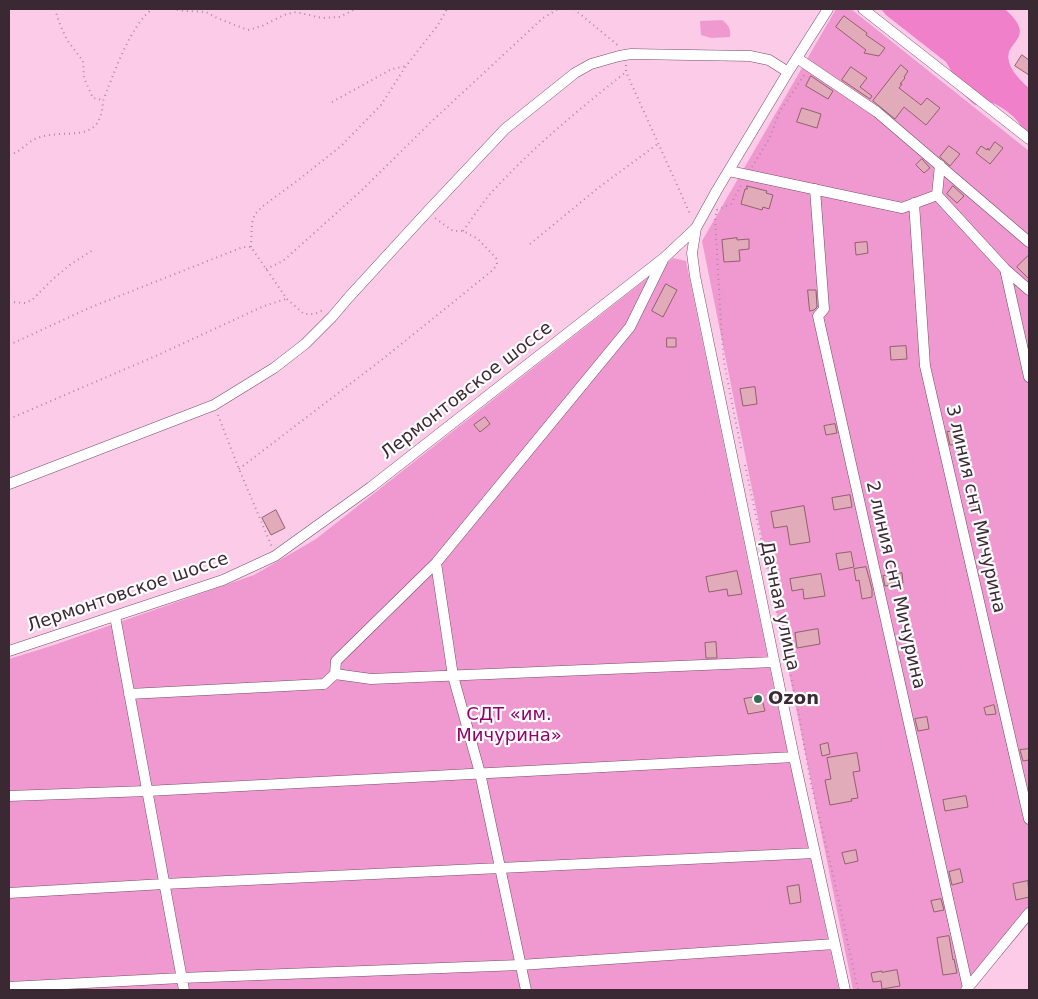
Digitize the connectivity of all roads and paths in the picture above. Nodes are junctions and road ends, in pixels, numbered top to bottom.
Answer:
1 (55, 9) edge
2 (153, 9) edge
3 (172, 9) edge
4 (355, 9) edge
5 (447, 9) edge
6 (558, 9) edge
7 (574, 9) edge
8 (828, 9) edge
9 (863, 9) edge
10 (631, 54) junction
11 (797, 58) junction
12 (406, 66) junction
13 (810, 66) junction
14 (626, 72) junction
15 (788, 72) junction
16 (103, 101) junction
17 (332, 102) dead end
18 (1029, 140) edge
19 (659, 144) junction
20 (9, 154) edge
21 (940, 165) junction
22 (729, 171) junction
23 (747, 175) junction
24 (815, 189) junction
25 (938, 195) junction
26 (914, 203) junction
27 (427, 212) junction
28 (696, 228) junction
29 (463, 231) junction
30 (1029, 242) edge
31 (530, 244) dead end
32 (251, 247) junction
33 (93, 250) dead end
34 (665, 257) junction
35 (266, 269) junction
36 (1004, 269) junction
37 (1029, 290) edge
38 (287, 299) junction
39 (9, 302) edge
40 (332, 306) dead end
41 (9, 345) edge
42 (1029, 378) edge
43 (214, 405) junction
44 (9, 419) edge
45 (743, 454) dead end
46 (745, 464) dead end
47 (239, 469) junction
48 (9, 484) edge
49 (275, 556) junction
50 (436, 563) junction
51 (115, 616) junction
52 (9, 651) edge
53 (774, 662) junction
54 (335, 674) junction
55 (452, 676) junction
56 (129, 694) junction
57 (794, 757) junction
58 (480, 773) junction
59 (147, 790) junction
60 (9, 796) edge
61 (1029, 819) edge
62 (815, 853) junction
63 (500, 869) junction
64 (164, 884) junction
65 (9, 893) edge
66 (1029, 913) edge
67 (835, 944) junction
68 (520, 965) junction
69 (182, 978) junction
70 (9, 987) edge
71 (967, 989) edge
72 (184, 990) edge
73 (526, 990) edge
74 (845, 990) edge
75 (858, 990) edge

1 - 16 path
2 - 16 path
3 - 4 path
5 - 12 path
6 - 35 path
7 - 10 path
8 - 11 street, Лермонтовское шоссе
9 - 18 street
10 - 14 path
10 - 15 street
10 - 27 street
11 - 13 street
11 - 15 street, Лермонтовское шоссе
12 - 17 path
12 - 32 path
13 - 21 street
13 - 23 path
14 - 19 path
14 - 29 path
15 - 22 street, Лермонтовское шоссе
16 - 20 path
19 - 28 path
19 - 31 path
21 - 25 street
21 - 30 street
22 - 23 street
22 - 28 street, Лермонтовское шоссе
23 - 24 street
23 - 45 path
24 - 26 street
24 - 71 street, 2 линия снт Мичурина
25 - 26 street
25 - 36 street
26 - 61 street, 3 линия снт Мичурина
27 - 29 path
27 - 43 street
28 - 34 street, Лермонтовское шоссе
28 - 53 street, Дачная улица
29 - 47 path
32 - 35 path
32 - 41 path
33 - 39 path
34 - 49 street, Лермонтовское шоссе
34 - 50 street
35 - 38 path
36 - 37 street
36 - 42 street
38 - 40 path
38 - 44 path
43 - 47 path
43 - 48 street
46 - 75 path
47 - 49 path
49 - 51 street, Лермонтовское шоссе
50 - 54 street
50 - 55 street
51 - 52 street, Лермонтовское шоссе
51 - 56 street
53 - 55 street
53 - 57 street, Дачная улица
54 - 55 street
54 - 56 street
55 - 58 street
56 - 59 street
57 - 58 street
57 - 62 street, Дачная улица
58 - 59 street
58 - 63 street
59 - 60 street
59 - 64 street
62 - 63 street
62 - 67 street, Дачная улица
63 - 64 street
63 - 68 street
64 - 65 street
64 - 69 street
66 - 71 street
67 - 68 street
67 - 74 street, Дачная улица
68 - 69 street
68 - 73 street
69 - 70 street
69 - 72 street

